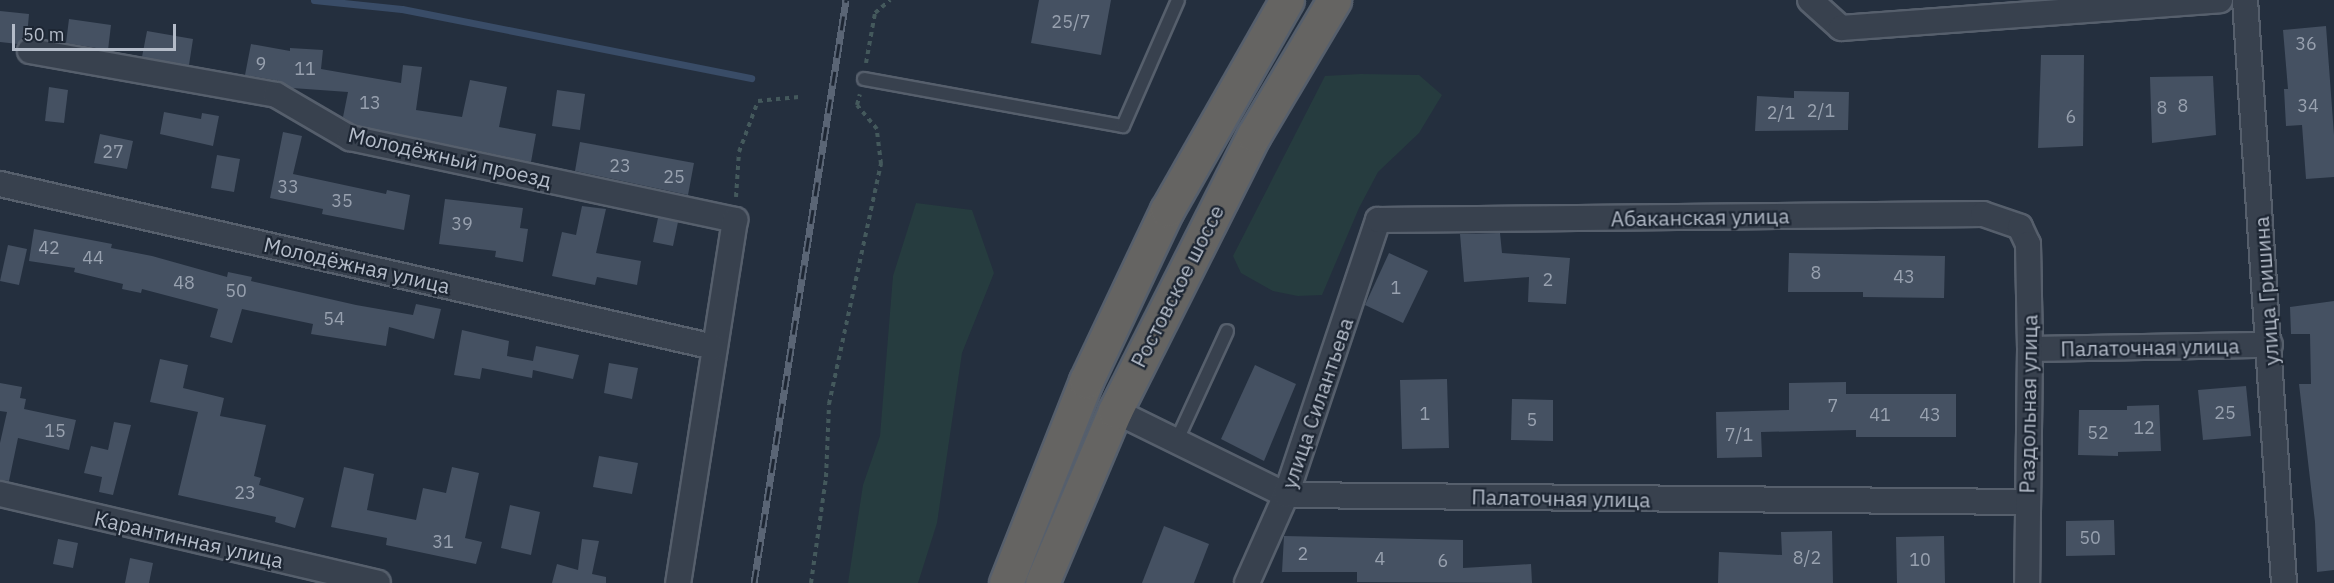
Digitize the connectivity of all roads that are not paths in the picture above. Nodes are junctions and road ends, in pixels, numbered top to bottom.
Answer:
1 (1178, 0) edge
2 (1287, 0) edge
3 (1334, 0) edge
4 (1810, 0) edge
5 (2220, 0) edge
6 (2245, 0) edge
7 (30, 51) dead end
8 (864, 79) road end
9 (0, 184) edge
10 (1378, 220) joint
11 (2020, 227) joint
12 (1227, 331) dead end
13 (2270, 345) junction
14 (714, 346) junction
15 (2030, 350) junction
16 (1114, 411) junction
17 (1176, 442) junction
18 (0, 495) edge
19 (1286, 495) junction
20 (2027, 502) junction
21 (378, 583) edge
22 (678, 583) edge
23 (1006, 583) edge
24 (1042, 583) edge
25 (1247, 583) edge
26 (2027, 583) edge
27 (2284, 583) edge

1 - 8 lane
2 - 23 highway, Ростовское шоссе
3 - 16 highway, Ростовское шоссе
4 - 5 street
6 - 13 street, улица Гришина
7 - 14 street, Молодёжный проезд
9 - 14 street, Молодёжная улица
10 - 11 street, Абаканская улица
10 - 19 street, улица Силантьева
11 - 15 street, Раздольная улица
12 - 17 lane
13 - 15 street, Палаточная улица
13 - 27 street, улица Гришина
14 - 22 street
15 - 20 street, Раздольная улица
16 - 17 street, Палаточная улица
16 - 24 highway, Ростовское шоссе
17 - 19 street, Палаточная улица
18 - 21 street, Карантинная улица
19 - 20 street, Палаточная улица
19 - 25 street, улица Силантьева
20 - 26 street, Раздольная улица

